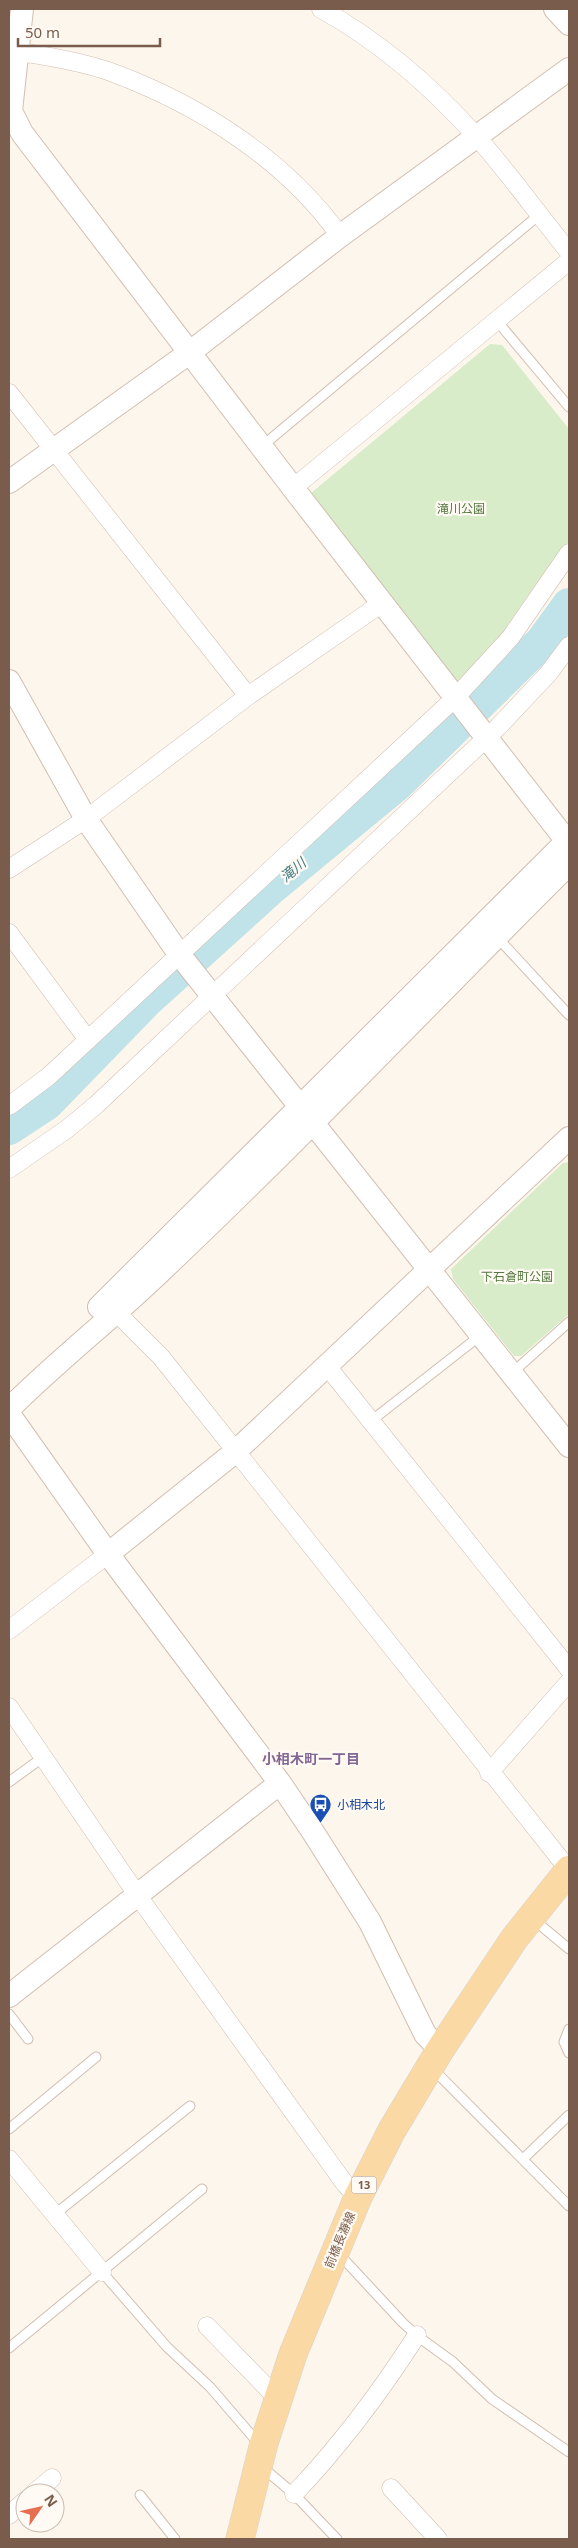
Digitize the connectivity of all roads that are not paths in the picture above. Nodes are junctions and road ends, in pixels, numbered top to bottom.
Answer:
1 (22, 9) edge
2 (321, 9) edge
3 (555, 9) edge
4 (569, 24) edge
5 (13, 52) edge
6 (569, 69) edge
7 (10, 112) edge
8 (477, 137) junction
9 (538, 215) junction
10 (340, 236) junction
11 (569, 252) edge
12 (569, 261) edge
13 (497, 321) junction
14 (189, 353) junction
15 (9, 393) edge
16 (569, 407) edge
17 (261, 447) junction
18 (54, 448) junction
19 (9, 482) edge
20 (293, 488) junction
21 (569, 553) edge
22 (382, 603) junction
23 (569, 646) edge
24 (9, 681) edge
25 (248, 696) junction
26 (455, 698) junction
27 (487, 738) junction
28 (86, 818) junction
29 (569, 842) edge
30 (569, 864) edge
31 (9, 869) edge
32 (9, 933) edge
33 (496, 936) junction
34 (181, 956) junction
35 (210, 993) junction
36 (569, 1015) edge
37 (88, 1040) junction
38 (10, 1104) edge
39 (307, 1114) junction
40 (569, 1140) edge
41 (9, 1169) edge
42 (430, 1269) junction
43 (110, 1306) junction
44 (569, 1322) edge
45 (482, 1335) junction
46 (327, 1366) junction
47 (512, 1373) junction
48 (9, 1410) edge
49 (9, 1414) edge
50 (371, 1421) junction
51 (569, 1446) edge
52 (235, 1452) junction
53 (108, 1554) junction
54 (9, 1630) edge
55 (569, 1669) edge
56 (569, 1682) edge
57 (9, 1707) edge
58 (42, 1758) junction
59 (490, 1772) junction
60 (9, 1782) edge
61 (280, 1783) junction
62 (569, 1870) edge
63 (138, 1896) junction
64 (531, 1917) junction
65 (569, 1949) edge
66 (9, 1996) edge
67 (9, 2014) edge
68 (569, 2029) edge
69 (28, 2039) dead end
70 (569, 2053) edge
71 (96, 2057) dead end
72 (435, 2058) junction
73 (190, 2106) dead end
74 (569, 2115) edge
75 (9, 2129) edge
76 (9, 2159) edge
77 (523, 2159) junction
78 (202, 2188) dead end
79 (358, 2197) junction
80 (569, 2206) edge
81 (54, 2215) junction
82 (336, 2250) junction
83 (102, 2272) junction
84 (207, 2326) dead end
85 (417, 2335) junction
86 (9, 2348) edge
87 (278, 2399) junction
88 (569, 2452) edge
89 (261, 2453) junction
90 (52, 2478) dead end
91 (46, 2483) edge
92 (391, 2488) dead end
93 (294, 2494) junction
94 (140, 2495) dead end
95 (175, 2539) edge
96 (240, 2539) edge
97 (337, 2539) edge
98 (438, 2539) edge

1 - 5 street
2 - 8 street
3 - 4 street
5 - 7 street
5 - 10 street
6 - 8 street
7 - 14 street
8 - 9 street
8 - 10 street
9 - 11 street
9 - 17 lane
10 - 14 street
12 - 13 street
13 - 16 lane
13 - 20 street
14 - 17 street
14 - 18 street
15 - 18 street
17 - 20 street
18 - 19 street
18 - 25 street
20 - 22 street
21 - 26 street
22 - 25 street
22 - 26 street
23 - 27 street
24 - 28 street
25 - 28 street
26 - 27 street
26 - 34 street
27 - 29 street
27 - 35 street
28 - 31 street
28 - 34 street
29 - 39 street
30 - 33 street
32 - 37 street
33 - 36 lane
33 - 39 street
34 - 35 street
34 - 37 street
35 - 39 street
35 - 41 street
37 - 38 street
39 - 42 street
39 - 43 street
40 - 42 street
42 - 45 street
42 - 46 street
43 - 48 street
43 - 52 street
44 - 47 lane
45 - 47 street
45 - 50 lane
46 - 50 street
46 - 52 street
47 - 51 street
49 - 53 street
50 - 55 street
52 - 53 street
52 - 59 street
53 - 54 street
53 - 61 street
56 - 59 street
57 - 58 street
58 - 60 lane
58 - 63 street
59 - 62 street
61 - 63 street
61 - 72 street
62 - 64 main road, 前橋長瀞線 / 13
63 - 66 street
63 - 79 street
64 - 65 lane
64 - 72 main road, 前橋長瀞線 / 13
67 - 69 lane
68 - 70 lane
71 - 75 lane
72 - 77 lane
72 - 79 main road, 前橋長瀞線 / 13
73 - 81 lane
74 - 77 lane
76 - 81 street
77 - 80 lane
78 - 83 lane
79 - 82 main road, 前橋長瀞線 / 13
81 - 83 street
82 - 85 lane
82 - 87 main road, 前橋長瀞線 / 13
83 - 86 lane
83 - 89 lane
84 - 87 street
85 - 88 lane
85 - 93 street
87 - 89 main road, 前橋長瀞線 / 13
89 - 93 lane
89 - 96 main road, 前橋長瀞線 / 13
90 - 91 street
92 - 98 street
93 - 97 lane
94 - 95 lane

